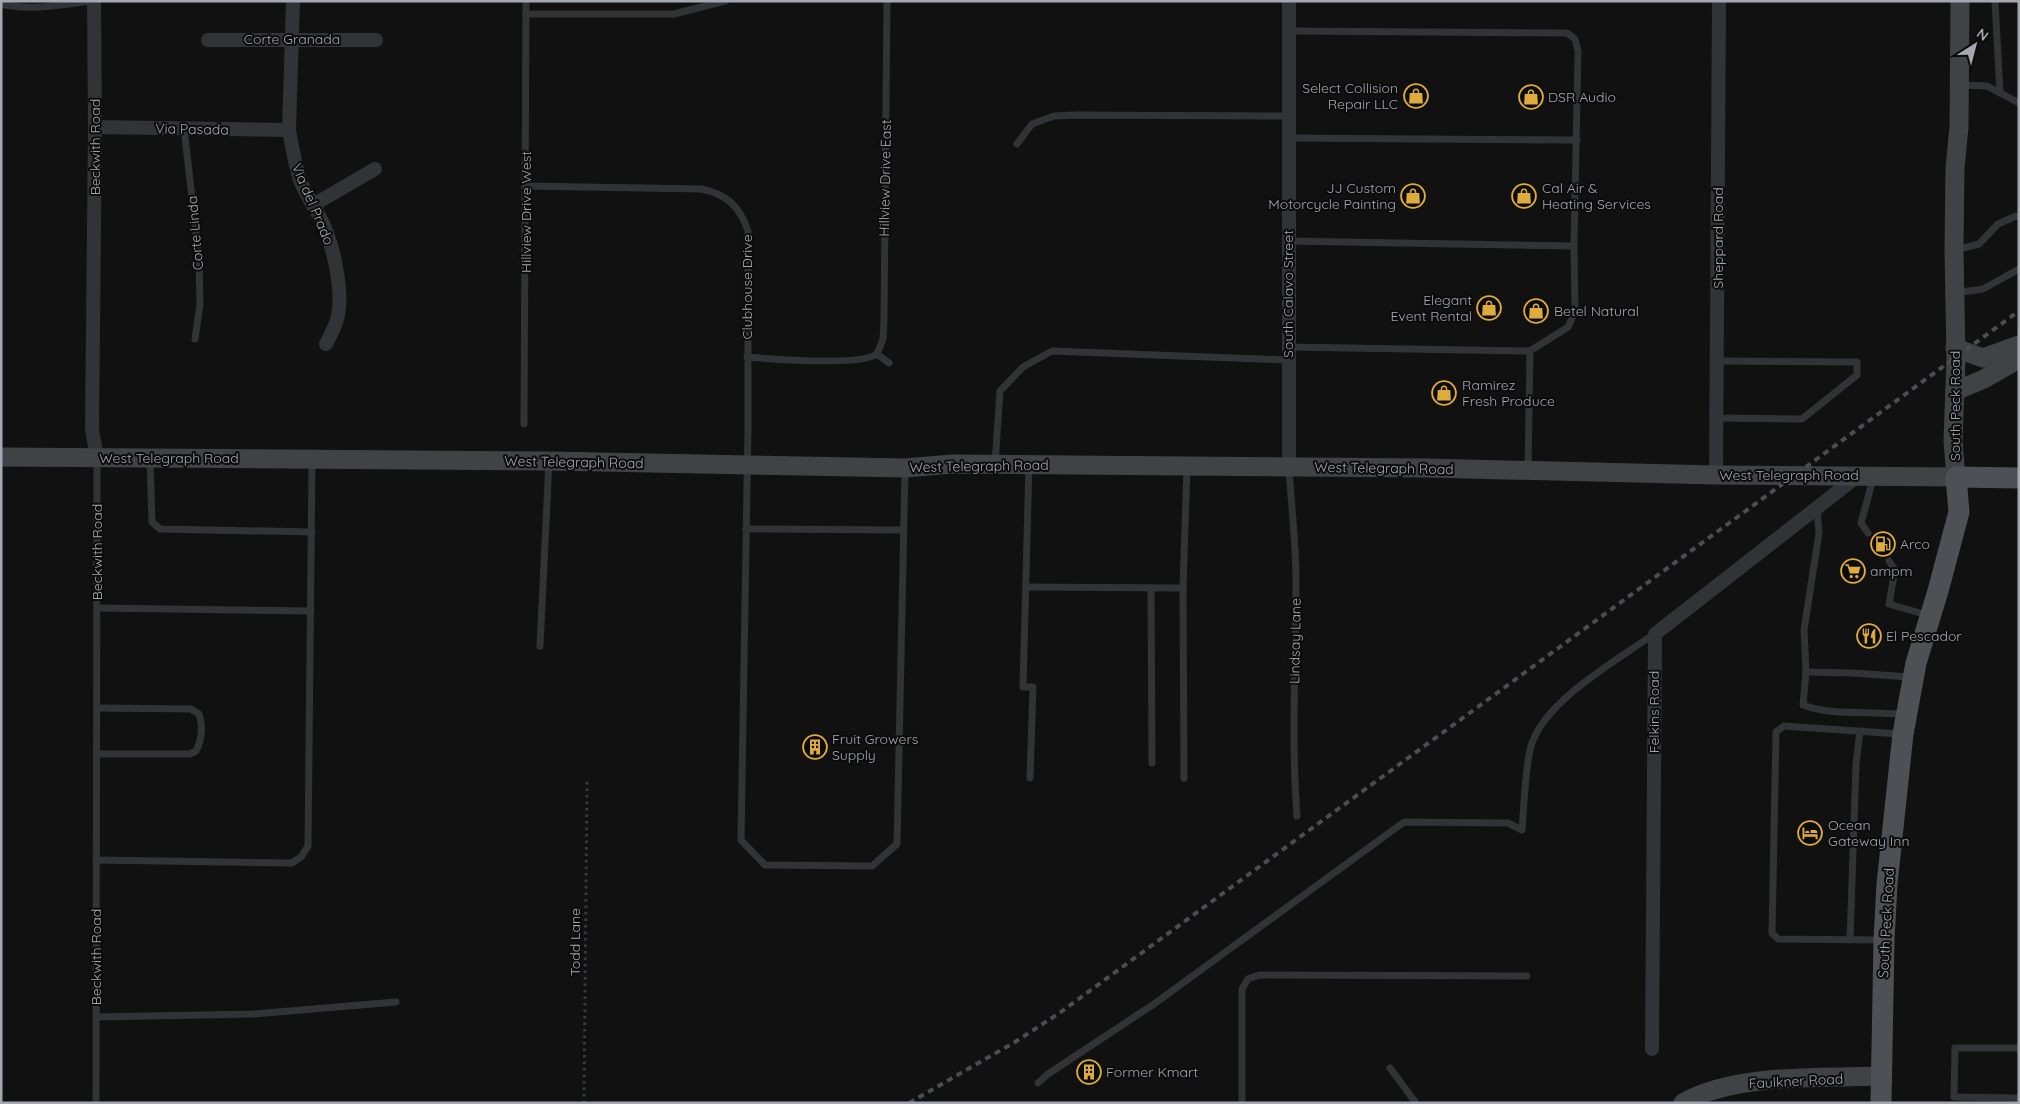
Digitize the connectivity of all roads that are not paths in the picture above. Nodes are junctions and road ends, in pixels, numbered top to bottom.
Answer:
1 (93, 1) edge
2 (293, 1) edge
3 (526, 1) edge
4 (725, 1) edge
5 (887, 1) edge
6 (1289, 1) edge
7 (1719, 1) edge
8 (1960, 1) edge
9 (1995, 1) edge
10 (1, 4) edge
11 (526, 14) junction
12 (1289, 30) junction
13 (293, 39) junction
14 (208, 40) dead end
15 (376, 40) dead end
16 (1960, 84) junction
17 (2000, 93) junction
18 (2019, 103) edge
19 (1289, 116) junction
20 (95, 127) junction
21 (184, 128) junction
22 (289, 130) junction
23 (1289, 138) junction
24 (1577, 140) junction
25 (1017, 144) dead end
26 (375, 169) dead end
27 (526, 186) junction
28 (313, 205) junction
29 (2019, 217) edge
30 (1288, 241) junction
31 (1574, 246) junction
32 (1954, 250) junction
33 (2019, 269) edge
34 (1954, 293) junction
35 (195, 339) dead end
36 (326, 344) dead end
37 (2019, 345) edge
38 (1955, 348) junction
39 (1530, 351) junction
40 (877, 354) junction
41 (1288, 354) junction
42 (748, 357) junction
43 (1717, 361) junction
44 (2019, 361) edge
45 (888, 363) dead end
46 (1955, 392) junction
47 (1716, 418) junction
48 (524, 424) dead end
49 (1, 457) edge
50 (97, 458) junction
51 (150, 458) junction
52 (312, 459) junction
53 (550, 461) junction
54 (747, 464) junction
55 (995, 464) junction
56 (1029, 464) junction
57 (1187, 466) junction
58 (1289, 467) junction
59 (905, 468) junction
60 (1528, 470) junction
61 (1716, 475) junction
62 (1866, 475) junction
63 (1956, 477) junction
64 (2019, 478) edge
65 (1817, 509) junction
66 (746, 529) junction
67 (903, 530) junction
68 (312, 532) junction
69 (1868, 534) dead end
70 (1889, 562) dead end
71 (1026, 587) junction
72 (1150, 588) junction
73 (1183, 588) junction
74 (97, 608) junction
75 (311, 611) junction
76 (1930, 616) junction
77 (1655, 634) junction
78 (540, 646) dead end
79 (1806, 672) junction
80 (1912, 677) junction
81 (97, 708) junction
82 (1904, 725) junction
83 (1860, 731) junction
84 (97, 754) junction
85 (1152, 763) dead end
86 (1030, 778) dead end
87 (1184, 778) dead end
88 (1297, 816) dead end
89 (96, 860) junction
90 (1850, 940) junction
91 (1884, 940) junction
92 (1527, 976) dead end
93 (396, 1002) dead end
94 (96, 1017) junction
95 (2019, 1048) edge
96 (1652, 1049) dead end
97 (1390, 1068) dead end
98 (1882, 1076) junction
99 (1038, 1083) dead end
100 (2019, 1098) edge
101 (96, 1103) edge
102 (1242, 1103) edge
103 (1416, 1103) edge
104 (1683, 1103) edge
105 (1881, 1103) edge

1 - 10 lane
1 - 20 street, Beckwith Road
2 - 13 street, Via del Prado
3 - 11 lane, Hillview Drive West
4 - 11 lane
5 - 40 lane, Hillview Drive East
6 - 12 street, South Calavo Street
7 - 43 street, Sheppard Road
8 - 16 main road, South Peck Road
9 - 17 lane
11 - 27 lane, Hillview Drive West
12 - 19 street, South Calavo Street
12 - 24 lane
13 - 14 street, Corte Granada
13 - 15 street, Corte Granada
13 - 22 street, Via del Prado
16 - 17 lane
16 - 32 main road, South Peck Road
17 - 18 lane
19 - 23 street, South Calavo Street
19 - 25 lane
20 - 21 street, Via Pasada
20 - 50 street, Beckwith Road
21 - 22 street, Via Pasada
21 - 35 lane, Corte Linda
22 - 28 street, Via del Prado
23 - 24 lane
23 - 30 street, South Calavo Street
24 - 31 lane
26 - 28 street
27 - 42 lane, Clubhouse Drive
27 - 48 lane, Hillview Drive West
28 - 36 street, Via del Prado
29 - 32 lane
30 - 31 lane
30 - 41 street, South Calavo Street
31 - 39 lane
32 - 34 main road, South Peck Road
33 - 34 lane
34 - 38 main road, South Peck Road
37 - 38 main road
38 - 46 main road, South Peck Road
39 - 41 lane
39 - 60 lane
40 - 42 lane
40 - 45 lane
41 - 55 lane
41 - 58 street, South Calavo Street
42 - 54 lane, Clubhouse Drive
43 - 47 street, Sheppard Road
43 - 47 lane
44 - 46 main road
46 - 63 main road, South Peck Road
47 - 61 street, Sheppard Road
49 - 50 main road, West Telegraph Road
50 - 51 main road, West Telegraph Road
50 - 74 lane, Beckwith Road
51 - 52 main road, West Telegraph Road
51 - 68 lane
52 - 53 main road, West Telegraph Road
52 - 68 lane
53 - 54 main road, West Telegraph Road
53 - 78 lane
54 - 59 main road, West Telegraph Road
54 - 66 lane, Clubhouse Drive
55 - 56 main road, West Telegraph Road
55 - 59 main road, West Telegraph Road
56 - 57 main road, West Telegraph Road
56 - 71 lane
57 - 58 main road, West Telegraph Road
57 - 73 lane
58 - 60 main road, West Telegraph Road
58 - 88 lane, Lindsay Lane
59 - 67 lane, Clubhouse Drive
60 - 61 main road, West Telegraph Road
61 - 62 main road, West Telegraph Road
62 - 63 main road, West Telegraph Road
62 - 65 street
62 - 69 lane
63 - 64 main road
63 - 76 main road, South Peck Road
65 - 77 street
65 - 79 lane
66 - 67 lane
66 - 67 lane, Clubhouse Drive
68 - 75 lane
70 - 76 lane
71 - 72 lane
71 - 86 lane
72 - 73 lane
72 - 85 lane
73 - 87 lane
74 - 75 lane
74 - 81 lane, Beckwith Road
75 - 89 lane
76 - 80 main road, South Peck Road
77 - 96 street, Felkins Road
77 - 99 lane
79 - 80 lane
79 - 82 lane
80 - 82 main road, South Peck Road
81 - 84 lane, Beckwith Road
81 - 84 lane
82 - 83 lane
82 - 91 main road, South Peck Road
83 - 90 lane
83 - 90 lane
84 - 89 lane, Beckwith Road
89 - 94 lane, Beckwith Road
90 - 91 lane
91 - 98 main road, South Peck Road
92 - 102 lane
93 - 94 lane
94 - 101 lane, Beckwith Road
95 - 100 lane
97 - 103 lane
98 - 104 main road, Faulkner Road
98 - 105 main road, South Peck Road

